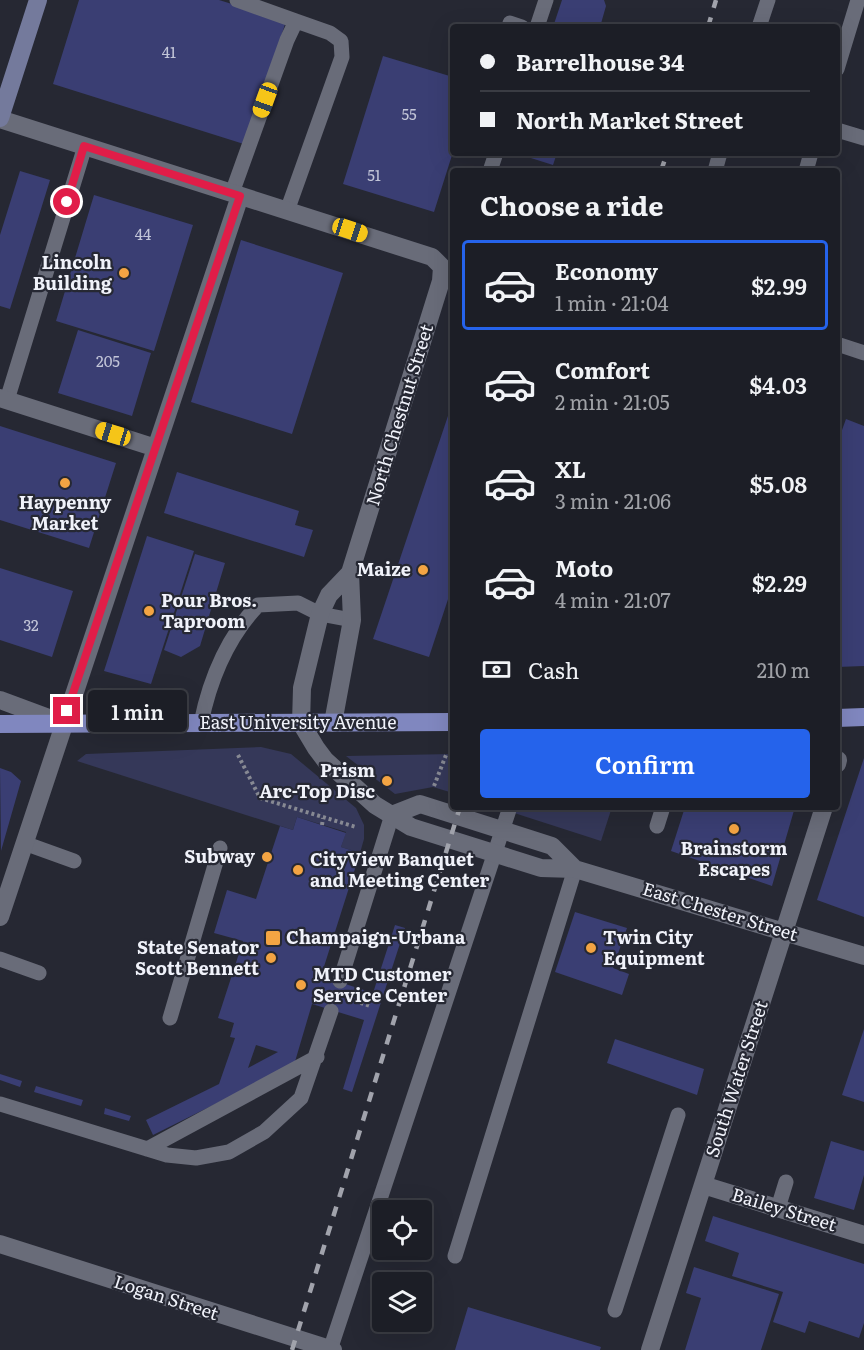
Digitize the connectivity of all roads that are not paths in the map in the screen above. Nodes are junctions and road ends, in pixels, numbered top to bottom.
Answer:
1 (38, 0) edge
2 (237, 0) edge
3 (546, 0) edge
4 (768, 0) edge
5 (858, 0) edge
6 (296, 21) junction
7 (538, 24) edge
8 (760, 24) edge
9 (840, 59) edge
10 (0, 118) edge
11 (840, 131) edge
12 (864, 138) edge
13 (84, 146) junction
14 (236, 195) junction
15 (287, 211) junction
16 (447, 265) edge
17 (840, 345) edge
18 (864, 353) edge
19 (3, 399) edge
20 (156, 448) junction
21 (350, 573) junction
22 (320, 614) junction
23 (352, 620) junction
24 (0, 700) edge
25 (864, 717) edge
26 (840, 718) edge
27 (450, 722) edge
28 (63, 723) junction
29 (201, 723) junction
30 (301, 723) junction
31 (333, 723) junction
32 (0, 724) edge
33 (509, 810) edge
34 (662, 810) edge
35 (823, 810) edge
36 (392, 815) junction
37 (657, 825) dead end
38 (24, 843) junction
39 (220, 848) dead end
40 (74, 861) dead end
41 (575, 868) junction
42 (0, 917) edge
43 (785, 931) junction
44 (864, 956) edge
45 (0, 960) edge
46 (39, 973) dead end
47 (340, 981) dead end
48 (331, 1011) dead end
49 (170, 1018) dead end
50 (317, 1057) junction
51 (0, 1104) edge
52 (678, 1115) dead end
53 (147, 1149) junction
54 (786, 1182) dead end
55 (703, 1185) junction
56 (778, 1208) junction
57 (863, 1232) edge
58 (0, 1244) edge
59 (455, 1256) dead end
60 (615, 1310) dead end
61 (331, 1350) edge
62 (650, 1350) edge

1 - 10 main road
2 - 6 lane
3 - 7 lane
4 - 8 lane
5 - 9 lane
6 - 14 lane
6 - 15 lane
10 - 13 street
11 - 12 lane
13 - 14 street
13 - 19 lane
14 - 15 street
14 - 20 street
15 - 16 street
16 - 21 street, North Chestnut Street
17 - 18 lane
19 - 20 street
20 - 28 street
21 - 22 street, North Chestnut Street
21 - 23 street, North Chestnut Street
22 - 23 lane
22 - 29 lane
22 - 30 street, North Chestnut Street
23 - 31 street, North Chestnut Street
24 - 28 street
25 - 26 main road
27 - 31 main road, East University Avenue
28 - 29 main road, East University Avenue
28 - 32 main road, East University Avenue
28 - 38 street
29 - 30 main road, East University Avenue
30 - 31 main road, East University Avenue
30 - 36 street, East Chester Street
33 - 61 lane
34 - 37 lane
35 - 43 street, South Water Street
36 - 41 street, East Chester Street
36 - 41 street, East Chester Street
36 - 47 lane
38 - 40 lane
38 - 42 street
39 - 49 lane
41 - 43 street, East Chester Street
41 - 59 lane
43 - 44 street, East Chester Street
43 - 55 street, South Water Street
45 - 46 lane
48 - 50 lane
50 - 53 lane
50 - 53 lane
51 - 53 lane
52 - 60 lane
54 - 56 lane
55 - 56 street, Bailey Street
55 - 62 street, South Water Street
56 - 57 street, Bailey Street
58 - 61 street, Logan Street

